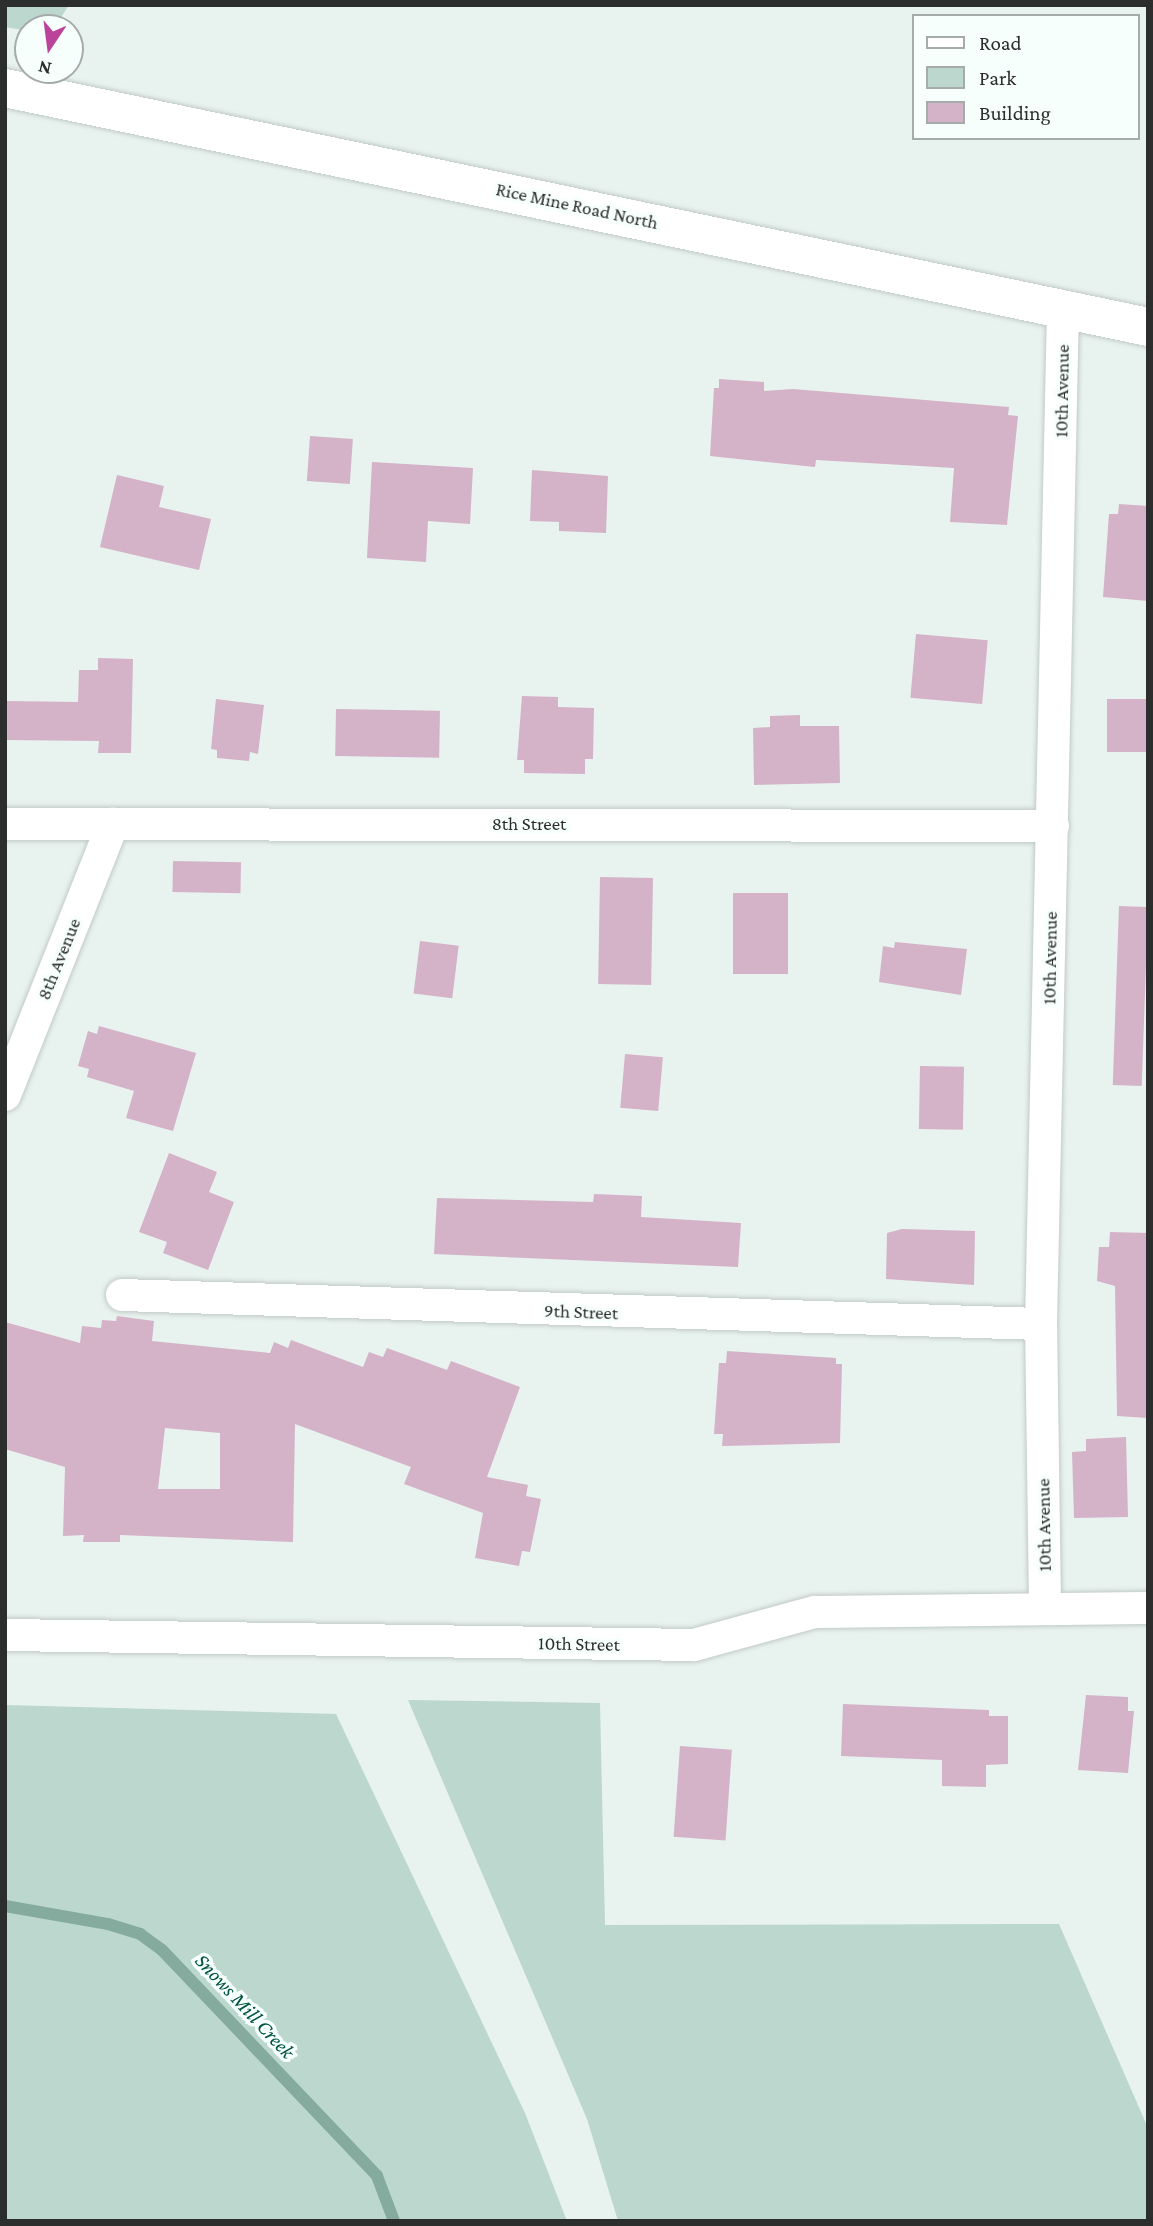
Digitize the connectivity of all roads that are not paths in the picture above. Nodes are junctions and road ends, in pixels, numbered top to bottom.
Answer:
1 (5, 88) edge
2 (1063, 310) junction
3 (1148, 327) edge
4 (5, 824) edge
5 (113, 824) junction
6 (1053, 826) junction
7 (5, 1095) edge
8 (122, 1296) dead end
9 (1041, 1324) junction
10 (1045, 1606) junction
11 (1148, 1608) edge
12 (5, 1635) edge

1 - 2 main road, Rice Mine Road North
2 - 3 main road, Rice Mine Road North
2 - 6 street, 10th Avenue
4 - 5 street, 8th Street
5 - 6 street, 8th Street
5 - 7 street, 8th Avenue
6 - 9 street, 10th Avenue
8 - 9 street, 9th Street
9 - 10 street, 10th Avenue
10 - 11 street, 10th Street
10 - 12 street, 10th Street

